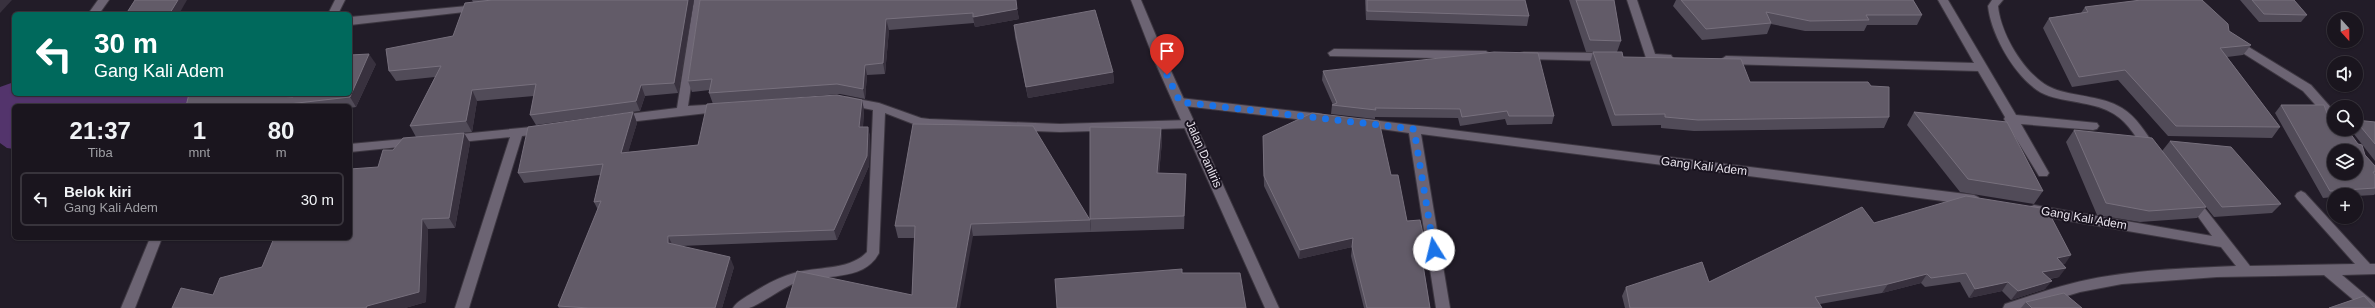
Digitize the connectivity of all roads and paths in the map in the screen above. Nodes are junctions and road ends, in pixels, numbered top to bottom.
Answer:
1 (104, 0) edge
2 (340, 0) edge
3 (699, 0) edge
4 (1136, 0) edge
5 (1632, 0) edge
6 (1943, 0) edge
7 (1998, 0) edge
8 (489, 6) edge
9 (95, 12) edge
10 (334, 12) edge
11 (352, 21) edge
12 (2226, 37) edge
13 (1334, 53) dead end
14 (1619, 57) edge
15 (1635, 58) edge
16 (1651, 58) junction
17 (1682, 59) edge
18 (1714, 60) edge
19 (1980, 67) junction
20 (833, 101) edge
21 (1180, 102) junction
22 (879, 106) junction
23 (736, 107) edge
24 (2327, 110) edge
25 (682, 111) junction
26 (2010, 119) junction
27 (1336, 120) edge
28 (609, 121) edge
29 (1352, 122) edge
30 (1190, 124) junction
31 (2093, 126) dead end
32 (555, 128) edge
33 (1414, 129) junction
34 (517, 133) junction
35 (352, 148) edge
36 (2161, 161) edge
37 (2043, 173) dead end
38 (2186, 192) edge
39 (2301, 196) dead end
40 (1983, 201) edge
41 (2022, 208) edge
42 (155, 240) edge
43 (2226, 243) junction
44 (2326, 269) junction
45 (2371, 269) edge
46 (2245, 270) junction
47 (128, 308) edge
48 (462, 308) edge
49 (740, 308) edge
50 (1272, 308) edge
51 (1443, 308) edge
52 (2010, 308) edge
53 (2372, 308) edge

1 - 9 street
2 - 10 street
3 - 25 street
4 - 21 street, Jalan Danliris
5 - 16 street
6 - 19 street
7 - 36 street
8 - 11 street
12 - 24 street
13 - 14 street
15 - 16 street
16 - 17 street
18 - 19 street
19 - 26 street
20 - 22 street
21 - 27 street
21 - 30 street, Jalan Danliris
22 - 30 street
22 - 49 street
23 - 25 street
25 - 28 street
26 - 31 street
26 - 37 street
29 - 33 street, Gang Kali Adem
30 - 50 street, Jalan Danliris
32 - 34 street
33 - 40 street, Gang Kali Adem
33 - 51 street
34 - 35 street
34 - 48 street
38 - 43 street
39 - 45 street
41 - 43 street, Gang Kali Adem
42 - 47 street
43 - 46 street
44 - 45 street
44 - 46 street
44 - 53 street
46 - 52 street

